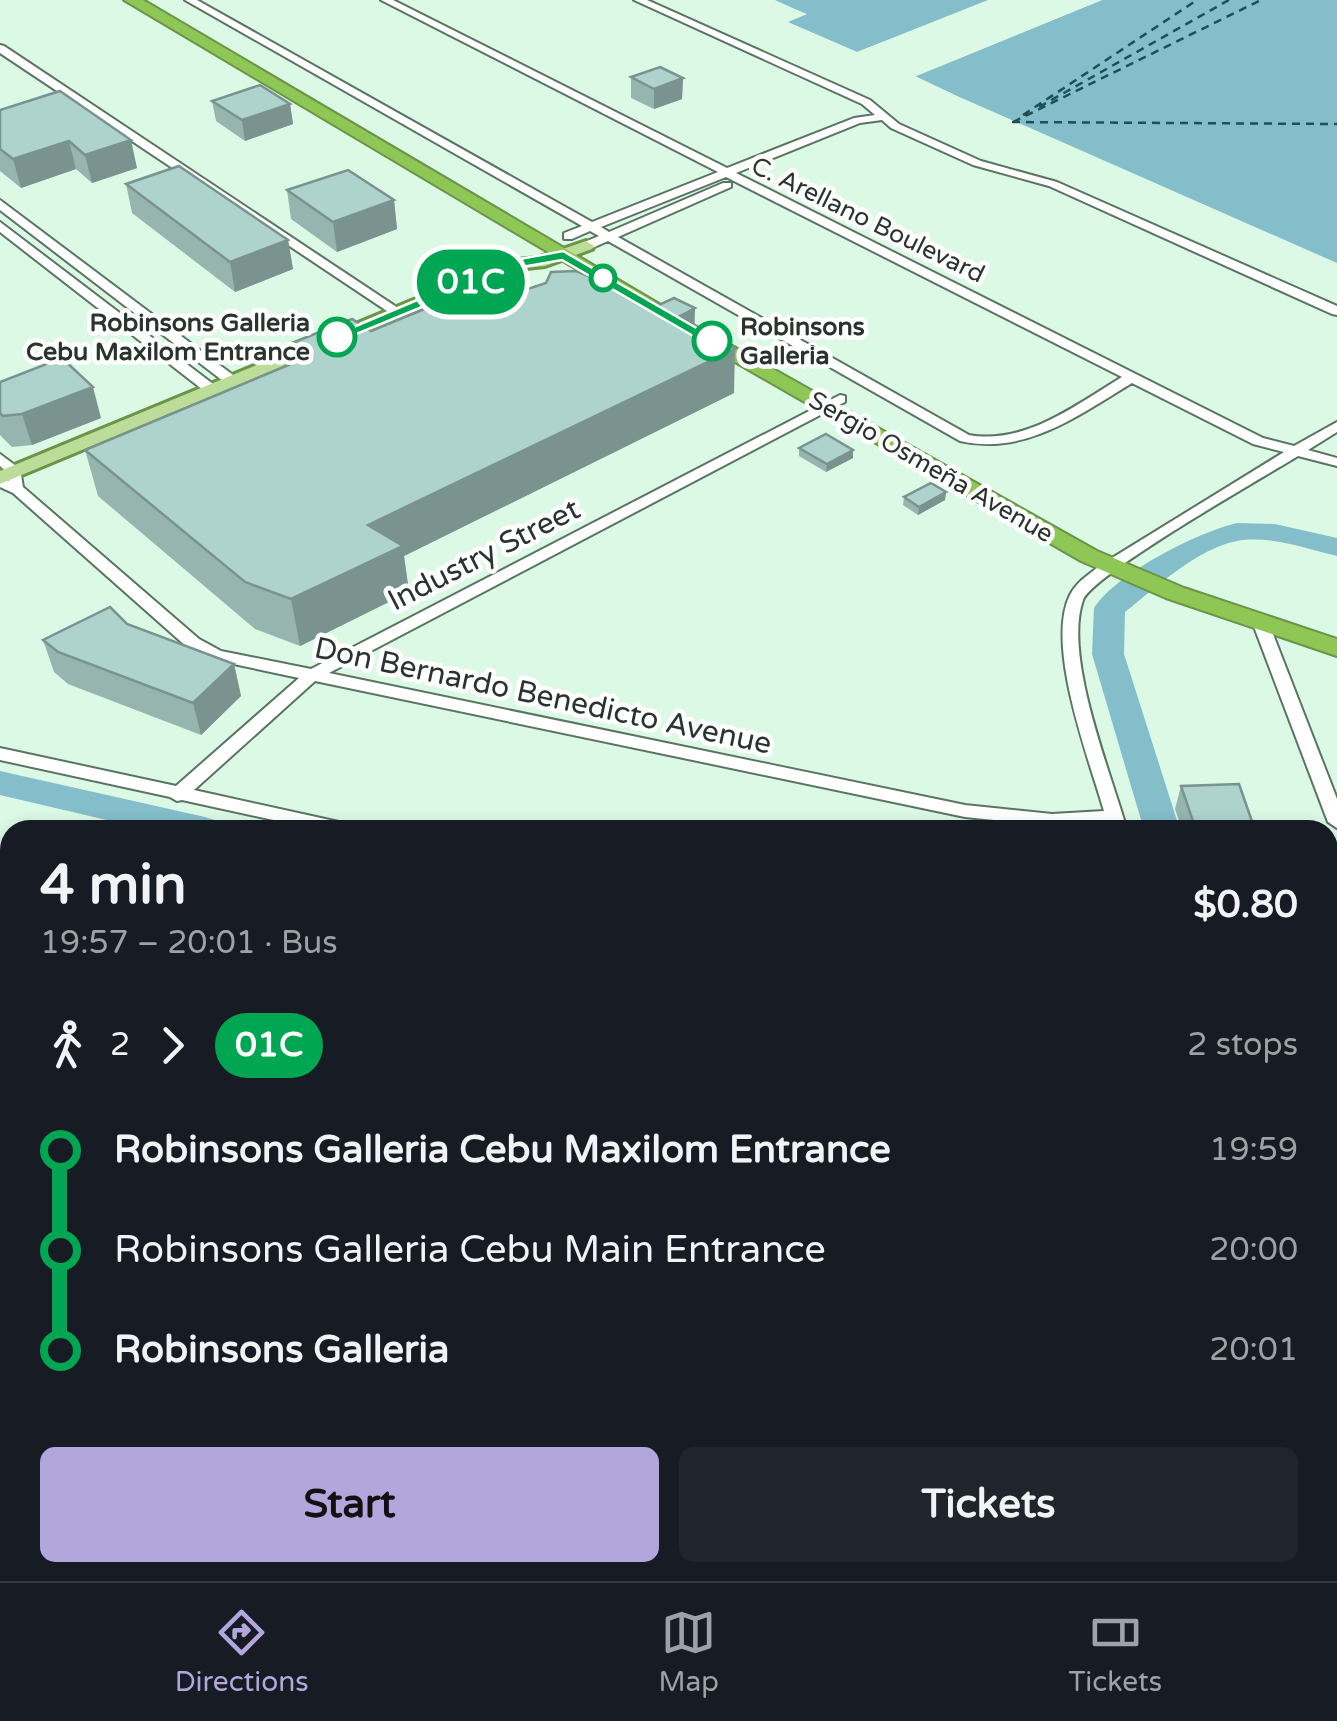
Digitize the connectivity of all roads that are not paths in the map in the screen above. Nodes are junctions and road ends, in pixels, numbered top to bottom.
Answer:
1 (132, 0) edge
2 (160, 0) edge
3 (190, 0) edge
4 (386, 0) edge
5 (639, 0) edge
6 (0, 48) edge
7 (882, 117) junction
8 (725, 174) junction
9 (738, 181) junction
10 (0, 204) edge
11 (0, 226) edge
12 (594, 226) junction
13 (610, 236) junction
14 (566, 246) junction
15 (71, 259) junction
16 (52, 266) junction
17 (1337, 311) edge
18 (398, 312) junction
19 (1132, 377) junction
20 (232, 381) junction
21 (212, 390) junction
22 (833, 402) junction
23 (1337, 426) edge
24 (1294, 452) junction
25 (1337, 462) edge
26 (7, 476) edge
27 (1140, 573) junction
28 (1261, 624) junction
29 (1337, 634) edge
30 (1337, 648) edge
31 (312, 676) junction
32 (0, 754) edge
33 (177, 795) junction
34 (1336, 816) edge
35 (299, 820) edge
36 (1052, 820) edge
37 (1115, 820) edge

1 - 14 highway, Sergio Osmeña Avenue
2 - 14 highway, Sergio Osmeña Avenue
3 - 12 street
4 - 8 street, C. Arellano Boulevard
5 - 7 street
6 - 18 street
7 - 8 street
7 - 9 street
7 - 17 street
8 - 9 street, C. Arellano Boulevard
8 - 12 street
9 - 13 street
9 - 19 street, C. Arellano Boulevard
10 - 15 street
11 - 16 street
12 - 13 street
12 - 14 street
13 - 14 street
13 - 19 street
14 - 18 main road
14 - 22 highway, Sergio Osmeña Avenue
14 - 22 highway, Sergio Osmeña Avenue
15 - 16 street
15 - 20 street
16 - 21 street
18 - 20 main road
19 - 24 street, C. Arellano Boulevard
20 - 21 main road
21 - 26 main road
22 - 27 highway, Sergio Osmeña Avenue
22 - 31 street, Industry Street
23 - 24 street
24 - 25 street, C. Arellano Boulevard
24 - 27 street
26 - 31 street, Don Bernardo Benedicto Avenue
27 - 28 highway, Sergio Osmeña Avenue
27 - 29 highway, Sergio Osmeña Avenue
27 - 37 street
28 - 30 highway, Sergio Osmeña Avenue
28 - 34 street
31 - 33 street, Industry Street
31 - 36 street, Don Bernardo Benedicto Avenue
32 - 33 street
33 - 35 street

